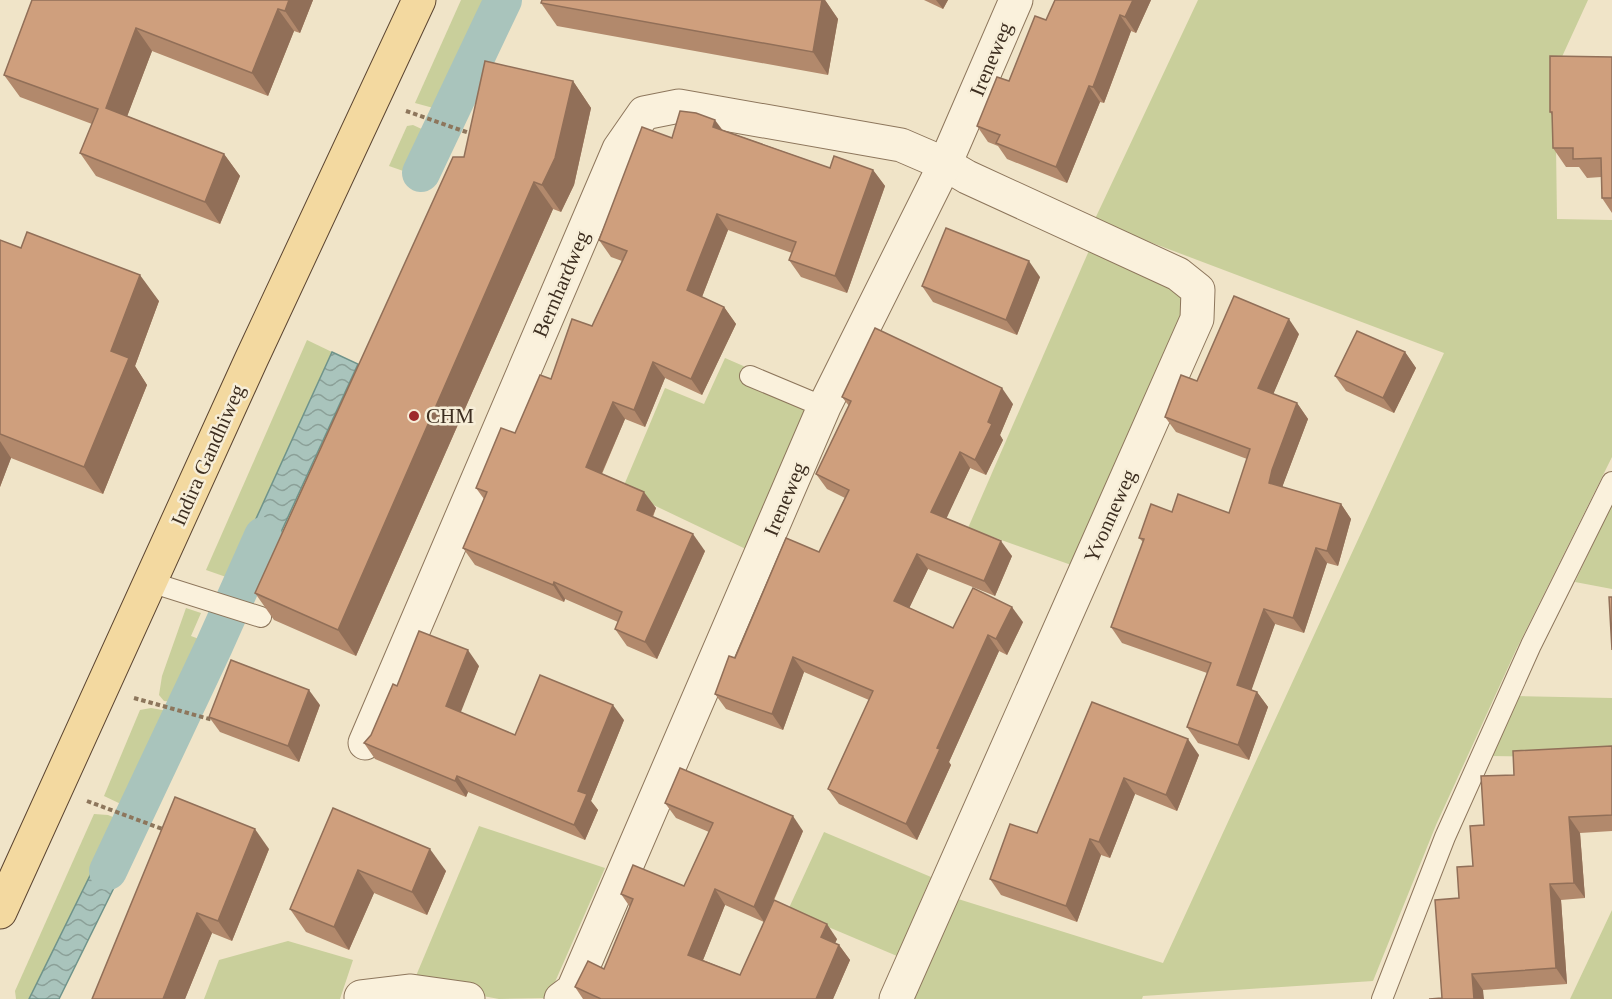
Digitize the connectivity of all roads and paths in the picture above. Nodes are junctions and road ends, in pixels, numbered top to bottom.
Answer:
1 (419, 0) edge
2 (1016, 0) edge
3 (374, 100) junction
4 (473, 134) edge
5 (945, 164) junction
6 (750, 376) dead end
7 (824, 407) junction
8 (1612, 482) edge
9 (150, 582) junction
10 (261, 616) edge
11 (101, 689) junction
12 (213, 720) edge
13 (365, 743) edge
14 (56, 790) junction
15 (169, 832) edge
16 (0, 912) edge
17 (361, 997) dead end
18 (468, 999) edge
19 (561, 999) edge
20 (896, 999) edge
21 (1382, 999) edge

1 - 3 main road, Indira Gandhiweg
2 - 5 street, Ireneweg
3 - 4 path
3 - 9 main road, Indira Gandhiweg
5 - 7 street, Ireneweg
5 - 13 street, Bernhardweg
5 - 20 street, Yvonneweg
6 - 7 lane
7 - 19 street, Ireneweg
8 - 21 lane
9 - 10 lane
9 - 11 main road, Indira Gandhiweg
11 - 12 path
11 - 14 main road, Indira Gandhiweg
14 - 15 path
14 - 16 main road, Indira Gandhiweg
17 - 18 street

